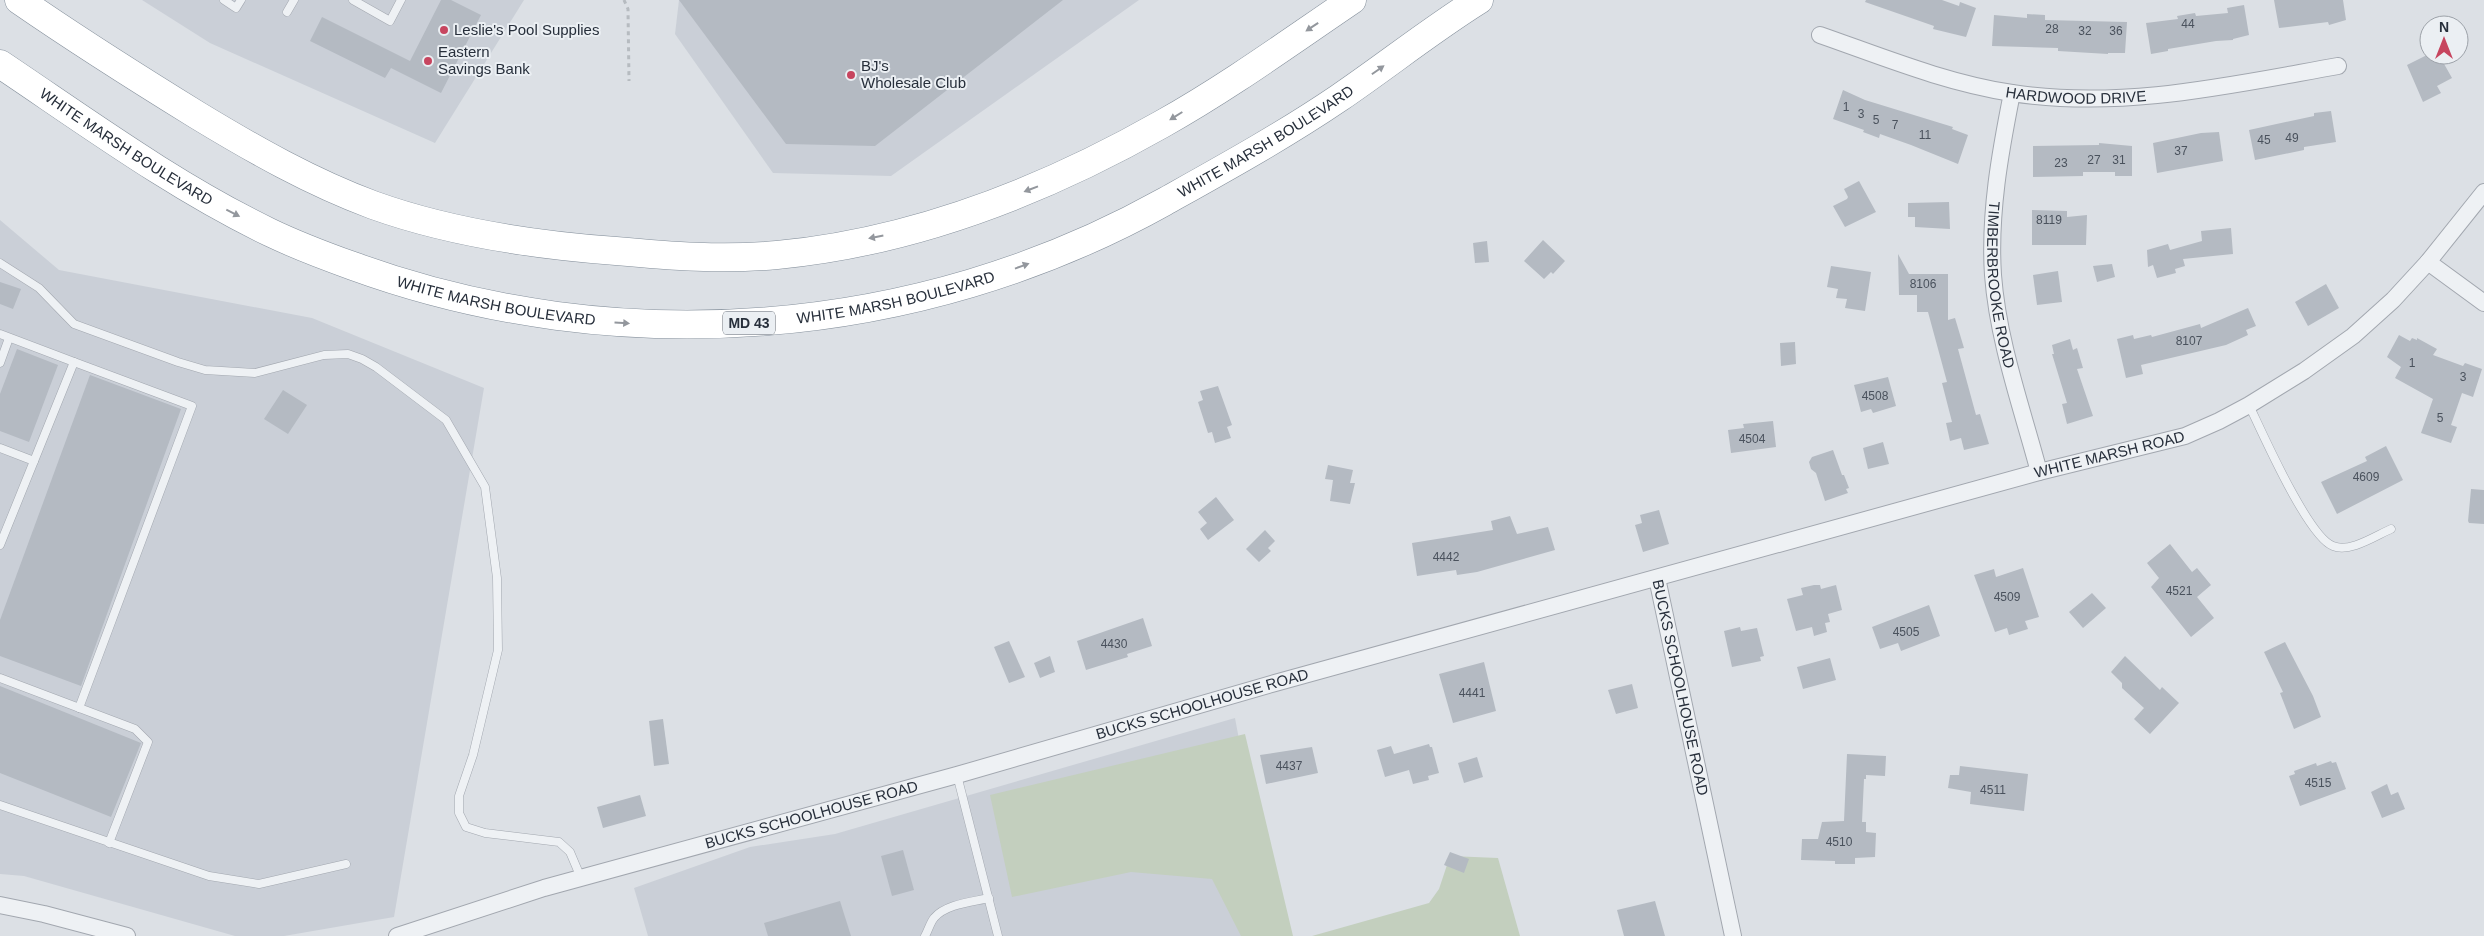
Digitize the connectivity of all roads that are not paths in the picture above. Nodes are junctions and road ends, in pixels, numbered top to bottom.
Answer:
1 (19, 0) edge
2 (224, 0) edge
3 (241, 0) edge
4 (294, 0) edge
5 (353, 0) edge
6 (401, 0) edge
7 (1352, 0) edge
8 (1479, 0) edge
9 (287, 12) dead end
10 (1820, 35) dead end
11 (0, 64) edge
12 (2338, 66) dead end
13 (2012, 93) junction
14 (2484, 192) edge
15 (2428, 262) junction
16 (0, 263) edge
17 (2484, 303) edge
18 (0, 334) edge
19 (9, 338) junction
20 (74, 362) junction
21 (0, 363) edge
22 (2248, 405) junction
23 (0, 448) edge
24 (34, 462) junction
25 (2039, 472) junction
26 (2391, 530) dead end
27 (0, 545) edge
28 (1657, 578) junction
29 (0, 678) edge
30 (79, 708) junction
31 (957, 774) junction
32 (0, 805) edge
33 (110, 842) junction
34 (346, 864) dead end
35 (581, 878) junction
36 (989, 898) junction
37 (0, 905) edge
38 (127, 936) edge
39 (397, 936) edge
40 (925, 936) edge
41 (998, 936) edge
42 (1733, 936) edge

7 -> 1 highway
2 - 3 lane
4 - 9 lane
5 - 6 lane
11 -> 8 highway, WHITE MARSH BOULEVARD / MD 43
10 - 13 street, HARDWOOD DRIVE
12 - 13 street, HARDWOOD DRIVE
13 - 25 street, TIMBERBROOKE ROAD
14 - 15 street, WHITE MARSH ROAD
15 - 17 street
15 - 22 street, WHITE MARSH ROAD
16 - 35 lane
18 - 19 lane
19 - 20 lane
19 - 21 lane
20 - 24 lane
20 - 30 lane
22 - 25 street, WHITE MARSH ROAD
22 - 26 lane
23 - 24 lane
24 - 27 lane
25 - 28 street, WHITE MARSH ROAD
28 - 31 street, BUCKS SCHOOLHOUSE ROAD
28 - 42 street, BUCKS SCHOOLHOUSE ROAD
29 - 30 lane
30 - 33 lane
31 - 35 street, BUCKS SCHOOLHOUSE ROAD
31 - 36 lane
32 - 33 lane
33 - 34 lane
35 - 39 street, BUCKS SCHOOLHOUSE ROAD
36 - 40 lane
36 - 41 lane
37 - 38 street

